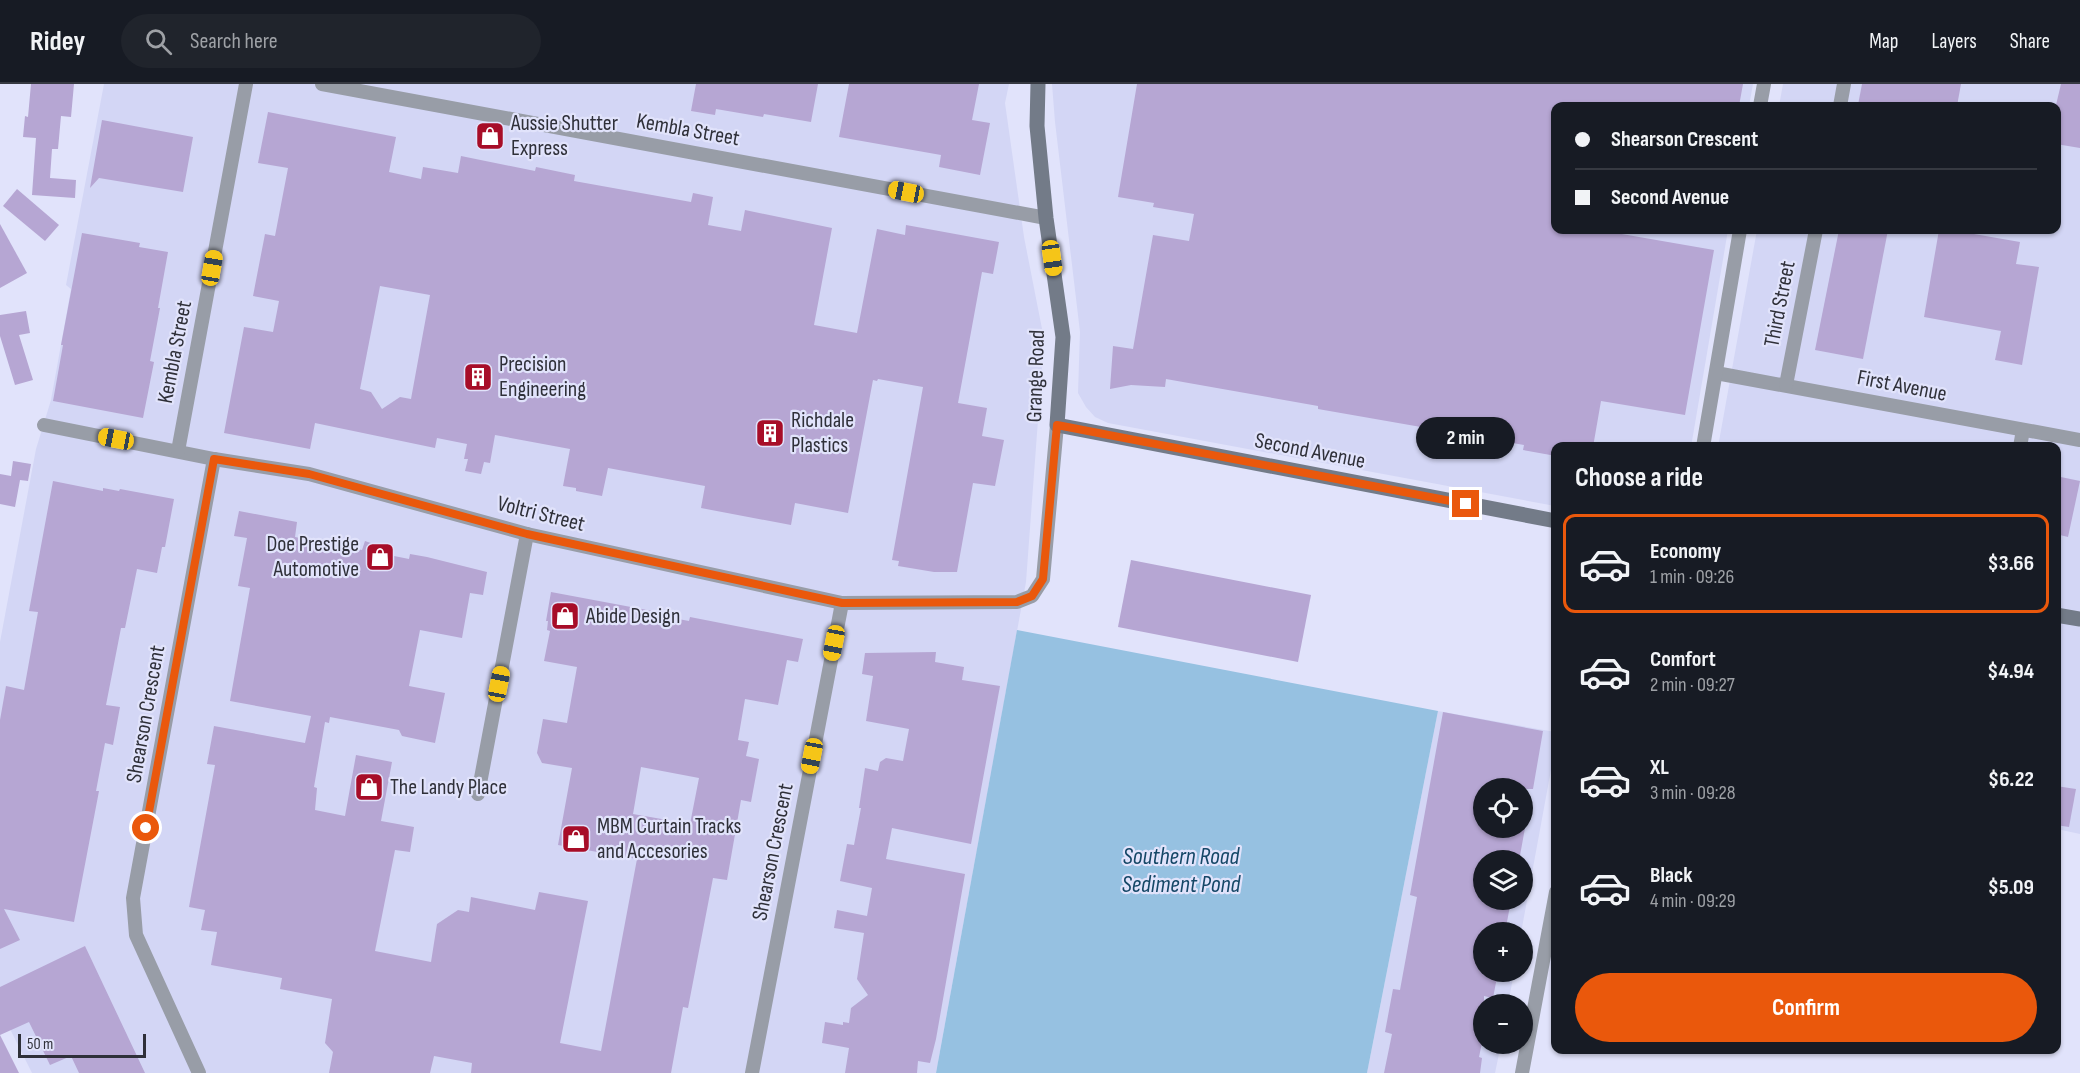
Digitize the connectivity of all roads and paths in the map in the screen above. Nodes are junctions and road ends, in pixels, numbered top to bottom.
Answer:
1 (246, 84) edge
2 (322, 84) edge
3 (1038, 84) edge
4 (1764, 84) edge
5 (1844, 84) edge
6 (1761, 102) edge
7 (1841, 102) edge
8 (1046, 218) junction
9 (1739, 234) edge
10 (1815, 234) edge
11 (1716, 373) junction
12 (1786, 386) junction
13 (44, 425) dead end
14 (1057, 425) junction
15 (2023, 430) junction
16 (2080, 440) edge
17 (1703, 442) edge
18 (2021, 442) edge
19 (178, 451) junction
20 (214, 459) junction
21 (1551, 520) edge
22 (527, 534) junction
23 (1032, 596) joint
24 (842, 603) junction
25 (2061, 616) edge
26 (2080, 619) edge
27 (478, 794) dead end
28 (1551, 919) edge
29 (199, 1073) edge
30 (752, 1073) edge
31 (1522, 1073) edge

1 - 19 street, Kembla Street
2 - 8 street, Kembla Street
3 - 8 main road, Grange Road
4 - 6 street
5 - 7 street
8 - 14 main road, Grange Road
9 - 11 street
10 - 12 street, Third Street
11 - 12 street, First Avenue
11 - 17 street
12 - 15 street, First Avenue
13 - 19 street, Voltri Street
14 - 21 main road, Second Avenue
14 - 23 street, Grange Road
15 - 16 street, First Avenue
15 - 18 street
19 - 20 street, Voltri Street
20 - 22 street, Voltri Street
20 - 29 street, Shearson Crescent
22 - 24 street, Voltri Street
22 - 27 street
23 - 24 street, Voltri Street
24 - 30 street, Shearson Crescent
25 - 26 main road
28 - 31 street

